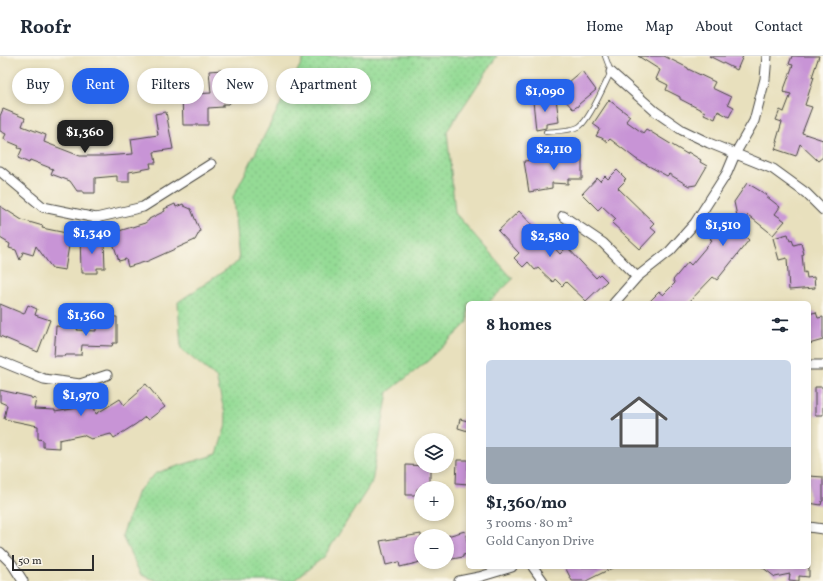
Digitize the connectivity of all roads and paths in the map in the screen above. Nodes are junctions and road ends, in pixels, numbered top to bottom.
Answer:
1 (605, 56) edge
2 (767, 56) edge
3 (611, 72) junction
4 (546, 132) dead end
5 (735, 154) junction
6 (211, 164) dead end
7 (0, 171) edge
8 (821, 204) edge
9 (563, 216) dead end
10 (637, 277) junction
11 (616, 301) edge
12 (0, 362) edge
13 (811, 365) edge
14 (823, 366) edge
15 (107, 375) dead end
16 (811, 526) edge
17 (823, 529) edge
18 (0, 552) edge
19 (505, 569) edge
20 (534, 569) edge
21 (23, 581) edge
22 (459, 581) edge
23 (543, 581) edge

1 - 3 lane
2 - 5 street
3 - 4 lane
3 - 5 street
5 - 8 street
5 - 10 street
6 - 7 street
9 - 10 street
10 - 11 street
12 - 15 street
13 - 14 street
16 - 17 street
18 - 21 street
19 - 22 street
20 - 23 street

